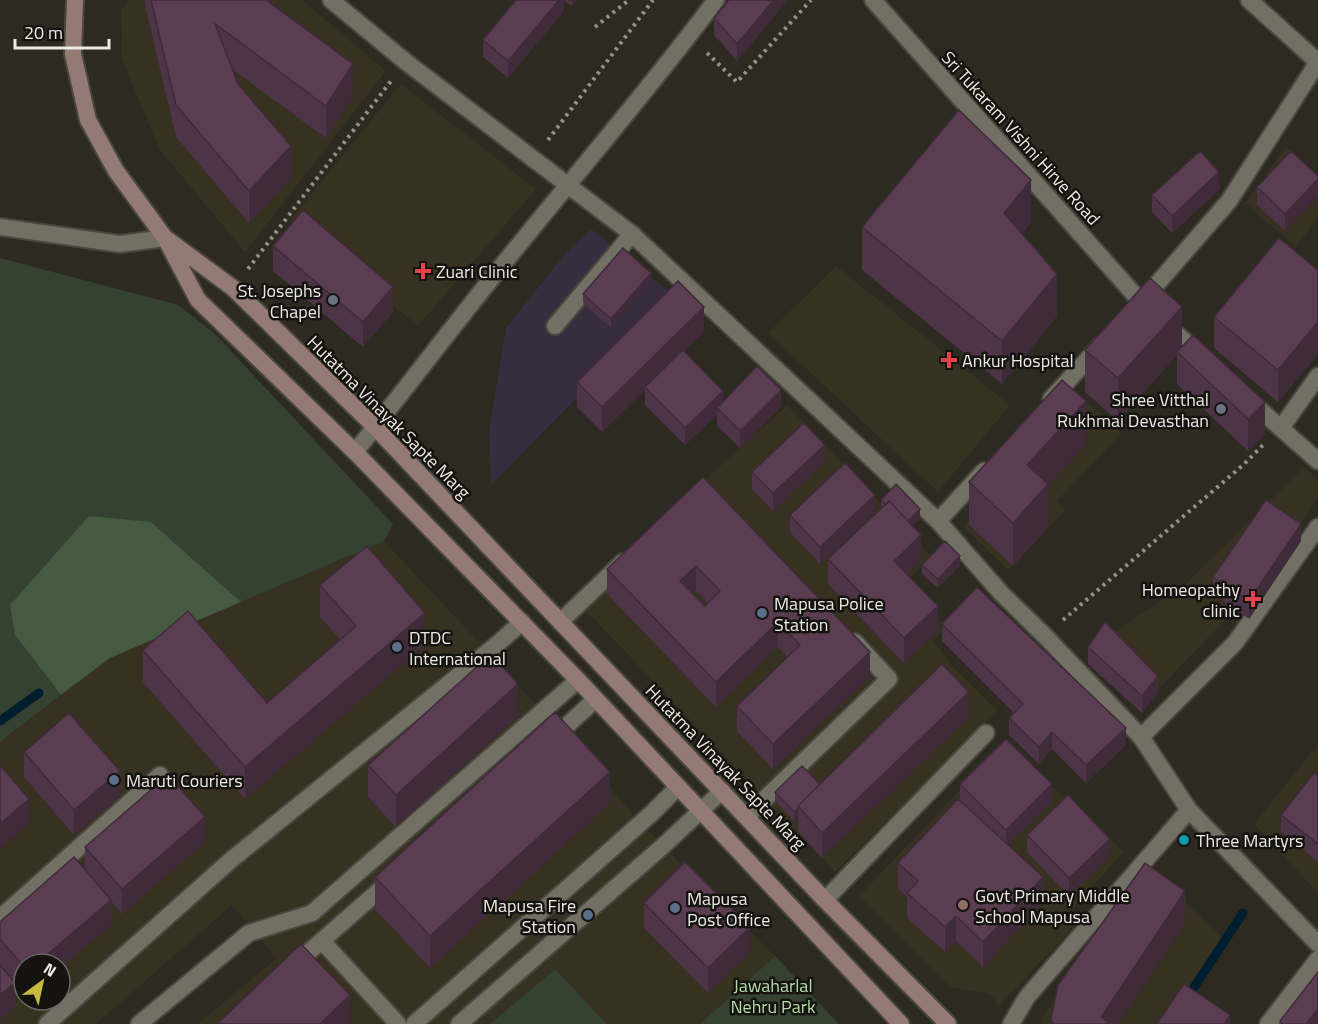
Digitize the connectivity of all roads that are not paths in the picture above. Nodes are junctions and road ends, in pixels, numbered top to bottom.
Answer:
1 (75, 0) edge
2 (331, 0) edge
3 (716, 0) edge
4 (873, 0) edge
5 (1249, 0) edge
6 (1318, 62) edge
7 (570, 185) junction
8 (0, 227) edge
9 (632, 234) junction
10 (165, 238) junction
11 (1137, 307) junction
12 (555, 326) dead end
13 (1108, 337) edge
14 (1210, 365) edge
15 (1318, 376) edge
16 (1237, 389) edge
17 (1043, 407) edge
18 (375, 427) junction
19 (1281, 428) junction
20 (356, 452) junction
21 (995, 460) edge
22 (1318, 460) edge
23 (938, 521) junction
24 (1318, 527) edge
25 (631, 554) edge
26 (560, 621) junction
27 (522, 622) junction
28 (842, 627) edge
29 (578, 680) junction
30 (596, 700) junction
31 (986, 734) dead end
32 (1141, 737) junction
33 (542, 748) edge
34 (160, 775) dead end
35 (678, 787) junction
36 (722, 791) junction
37 (1189, 810) junction
38 (700, 811) junction
39 (747, 816) junction
40 (401, 871) edge
41 (825, 900) junction
42 (0, 918) edge
43 (322, 941) junction
44 (1318, 944) edge
45 (1318, 959) edge
46 (279, 978) edge
47 (47, 1024) edge
48 (139, 1024) edge
49 (398, 1024) edge
50 (414, 1024) edge
51 (459, 1024) edge
52 (901, 1024) edge
53 (948, 1024) edge
54 (1011, 1024) edge
55 (1268, 1024) edge

1 - 10 main road
2 - 7 street
3 - 7 street
4 - 11 street, Sri Tukaram Vishni Hirve Road
5 - 6 street
6 - 11 street
7 - 9 street
7 - 18 street
8 - 10 street
9 - 12 street
9 - 23 street
10 - 18 main road, Hutatma Vinayak Sapte Marg
10 - 20 main road
11 - 14 street, Sri Tukaram Vishni Hirve Road
13 - 17 street
15 - 19 street
16 - 19 street
18 - 20 street
18 - 26 main road, Hutatma Vinayak Sapte Marg
19 - 22 street
20 - 27 main road
21 - 23 street
23 - 32 street
24 - 32 street
25 - 26 street
26 - 36 main road, Hutatma Vinayak Sapte Marg
27 - 29 main road
27 - 47 street
28 - 39 street
29 - 30 main road
29 - 48 street
30 - 33 street
30 - 35 main road
31 - 41 street
32 - 37 street
34 - 42 street
35 - 38 main road
35 - 50 street
36 - 38 street
36 - 39 main road, Hutatma Vinayak Sapte Marg
37 - 44 street
37 - 54 street
38 - 51 street
38 - 52 main road
39 - 41 main road, Hutatma Vinayak Sapte Marg
40 - 43 street
41 - 53 main road, Hutatma Vinayak Sapte Marg
43 - 46 street
43 - 49 street
45 - 55 street

